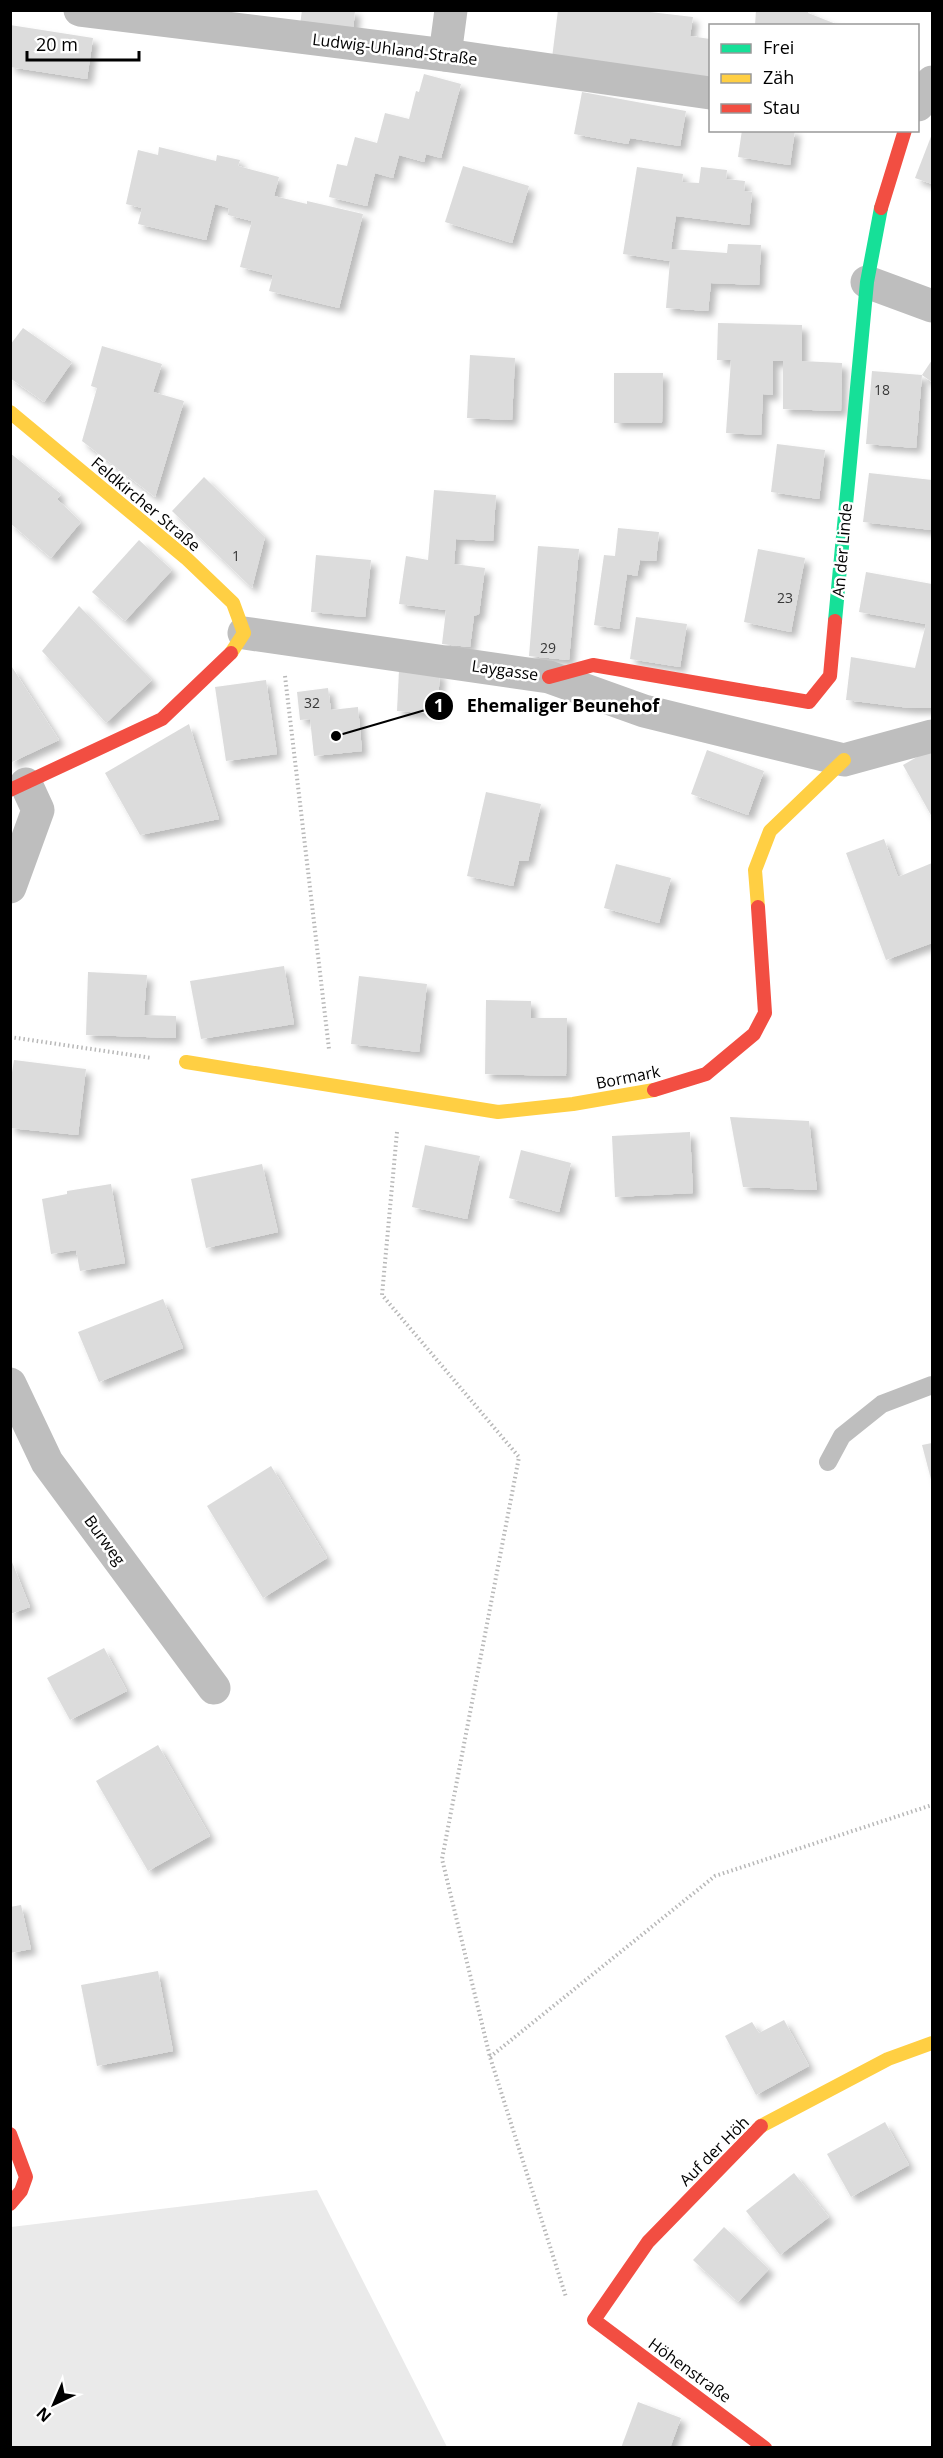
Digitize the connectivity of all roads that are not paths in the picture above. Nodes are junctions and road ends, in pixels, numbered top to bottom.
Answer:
1 (80, 10) edge
2 (451, 10) edge
3 (445, 55) junction
4 (933, 82) edge
5 (709, 93) edge
6 (919, 103) edge
7 (903, 132) edge
8 (867, 282) junction
9 (933, 306) edge
10 (10, 412) edge
11 (244, 633) junction
12 (549, 677) junction
13 (933, 735) edge
14 (844, 760) junction
15 (18, 787) edge
16 (10, 887) edge
17 (186, 1062) road end
18 (10, 1384) edge
19 (933, 1385) edge
20 (828, 1462) dead end
21 (214, 1688) dead end
22 (933, 2043) edge
23 (10, 2134) edge
24 (10, 2204) edge
25 (594, 2320) joint
26 (765, 2448) edge

1 - 3 street, Ludwig-Uhland-Straße
2 - 3 street
3 - 5 street, Ludwig-Uhland-Straße
4 - 6 street
7 - 8 street, An der Linde
8 - 9 street
8 - 12 street, An der Linde
10 - 11 street, Feldkircher Straße
11 - 12 street, Laygasse
11 - 15 street
12 - 14 street, Laygasse
13 - 14 street, Laygasse
14 - 17 street, Bormark
15 - 16 street
18 - 21 street, Burweg
19 - 20 lane
22 - 25 street, Auf der Höh
23 - 24 street
25 - 26 street, Höhenstraße

